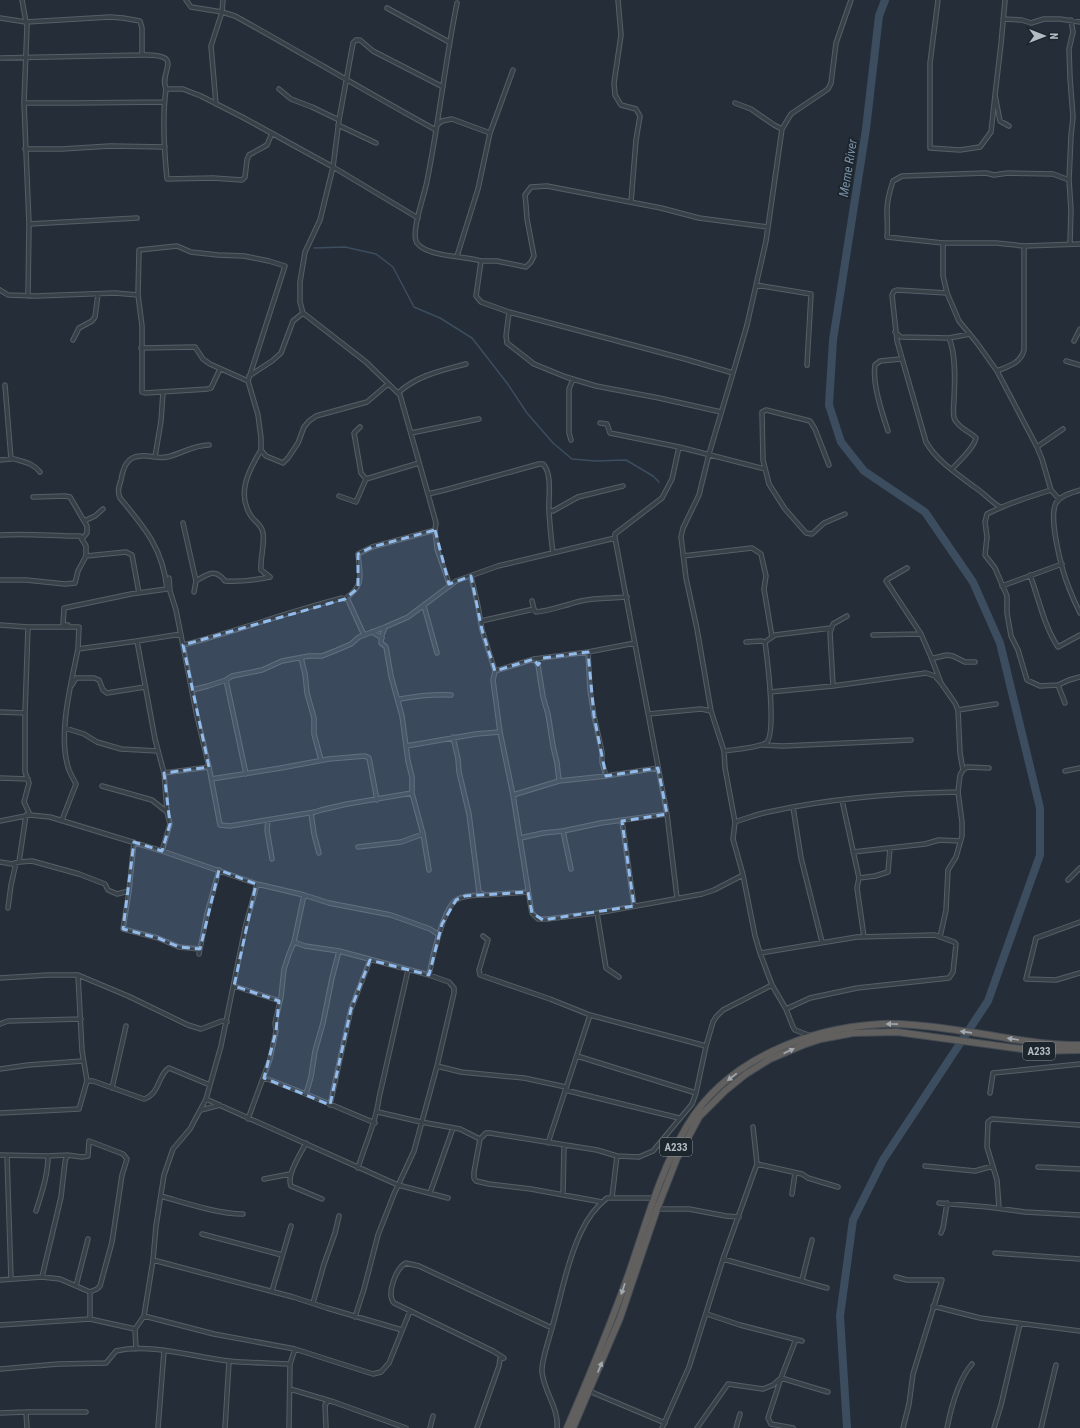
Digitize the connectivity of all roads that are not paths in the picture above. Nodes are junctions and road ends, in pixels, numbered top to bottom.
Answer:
1 (22, 0) edge
2 (186, 0) edge
3 (223, 0) edge
4 (618, 0) edge
5 (851, 0) edge
6 (938, 0) edge
7 (1005, 0) edge
8 (456, 3) dead end
9 (387, 8) dead end
10 (222, 12) junction
11 (0, 18) edge
12 (1003, 19) junction
13 (1071, 20) junction
14 (26, 22) junction
15 (1080, 22) edge
16 (449, 42) junction
17 (142, 55) junction
18 (25, 57) junction
19 (0, 58) edge
20 (513, 70) dead end
21 (346, 79) junction
22 (443, 87) junction
23 (166, 89) junction
24 (279, 89) dead end
25 (995, 95) junction
26 (164, 102) junction
27 (24, 103) junction
28 (735, 103) dead end
29 (216, 104) junction
30 (339, 120) junction
31 (338, 125) junction
32 (437, 125) junction
33 (1009, 126) dead end
34 (782, 129) junction
35 (436, 130) junction
36 (272, 133) junction
37 (490, 133) junction
38 (376, 143) dead end
39 (165, 147) junction
40 (25, 149) junction
41 (333, 167) junction
42 (1070, 180) junction
43 (631, 202) junction
44 (137, 218) dead end
45 (418, 218) junction
46 (29, 224) junction
47 (768, 227) junction
48 (944, 243) junction
49 (1070, 243) junction
50 (1080, 244) edge
51 (1024, 246) junction
52 (457, 256) junction
53 (481, 260) junction
54 (756, 286) junction
55 (0, 290) edge
56 (947, 293) junction
57 (98, 294) junction
58 (138, 295) junction
59 (28, 296) junction
60 (509, 312) junction
61 (302, 313) junction
62 (1080, 329) edge
63 (895, 332) junction
64 (970, 334) junction
65 (901, 337) junction
66 (949, 338) junction
67 (73, 340) dead end
68 (896, 341) junction
69 (1074, 341) dead end
70 (141, 348) junction
71 (901, 359) junction
72 (1066, 361) dead end
73 (466, 364) dead end
74 (807, 365) dead end
75 (1080, 365) edge
76 (220, 368) junction
77 (997, 371) junction
78 (733, 373) junction
79 (249, 376) junction
80 (573, 379) junction
81 (248, 381) junction
82 (5, 384) dead end
83 (388, 384) junction
84 (163, 392) junction
85 (398, 393) junction
86 (721, 412) junction
87 (479, 419) dead end
88 (600, 423) dead end
89 (360, 427) dead end
90 (1063, 429) dead end
91 (888, 431) dead end
92 (411, 433) junction
93 (571, 440) dead end
94 (209, 445) dead end
95 (679, 447) junction
96 (1037, 447) junction
97 (261, 450) junction
98 (709, 454) junction
99 (11, 458) junction
100 (156, 458) junction
101 (0, 460) edge
102 (420, 463) junction
103 (830, 465) dead end
104 (765, 469) junction
105 (952, 469) junction
106 (40, 472) dead end
107 (366, 479) junction
108 (623, 486) dead end
109 (1051, 490) junction
110 (1080, 490) edge
111 (428, 494) junction
112 (33, 496) dead end
113 (339, 496) dead end
114 (1059, 500) junction
115 (1000, 507) junction
116 (103, 509) dead end
117 (548, 510) junction
118 (845, 514) dead end
119 (84, 521) junction
120 (183, 523) dead end
121 (434, 530) junction
122 (0, 535) edge
123 (615, 538) junction
124 (82, 539) junction
125 (553, 552) junction
126 (86, 556) junction
127 (683, 556) junction
128 (1062, 564) junction
129 (907, 568) dead end
130 (1030, 575) junction
131 (471, 576) junction
132 (169, 578) dead end
133 (0, 580) edge
134 (196, 581) junction
135 (450, 586) junction
136 (1002, 586) junction
137 (194, 592) dead end
138 (139, 593) junction
139 (627, 597) junction
140 (345, 599) junction
141 (532, 601) dead end
142 (424, 606) junction
143 (534, 609) junction
144 (1080, 613) edge
145 (847, 616) dead end
146 (481, 621) junction
147 (0, 625) edge
148 (28, 627) junction
149 (78, 627) junction
150 (386, 628) junction
151 (831, 628) junction
152 (372, 632) junction
153 (181, 634) junction
154 (921, 634) junction
155 (364, 635) junction
156 (873, 635) dead end
157 (1080, 635) edge
158 (772, 637) junction
159 (382, 638) junction
160 (137, 641) junction
161 (746, 642) dead end
162 (765, 642) junction
163 (635, 643) junction
164 (183, 645) junction
165 (78, 650) junction
166 (588, 652) junction
167 (437, 653) dead end
168 (931, 657) junction
169 (301, 658) junction
170 (543, 658) junction
171 (534, 659) junction
172 (975, 662) dead end
173 (538, 665) junction
174 (496, 671) junction
175 (1080, 677) edge
176 (226, 680) junction
177 (942, 683) junction
178 (1058, 685) junction
179 (833, 686) junction
180 (145, 688) junction
181 (192, 690) junction
182 (770, 692) junction
183 (451, 694) dead end
184 (67, 701) junction
185 (398, 702) junction
186 (996, 704) dead end
187 (1065, 704) dead end
188 (958, 710) junction
189 (711, 711) junction
190 (0, 712) edge
191 (25, 713) junction
192 (648, 714) junction
193 (66, 728) junction
194 (500, 732) junction
195 (453, 737) junction
196 (911, 740) dead end
197 (762, 745) junction
198 (406, 746) junction
199 (158, 751) junction
200 (724, 751) junction
201 (321, 760) junction
202 (209, 767) junction
203 (658, 768) junction
204 (989, 768) dead end
205 (1080, 768) edge
206 (963, 770) junction
207 (1065, 771) dead end
208 (164, 772) junction
209 (246, 774) junction
210 (606, 776) junction
211 (0, 778) edge
212 (28, 779) junction
213 (211, 779) junction
214 (559, 781) junction
215 (102, 786) dead end
216 (958, 792) junction
217 (412, 793) junction
218 (513, 795) junction
219 (377, 800) junction
220 (842, 800) junction
221 (793, 807) junction
222 (167, 812) junction
223 (311, 813) junction
224 (667, 814) junction
225 (28, 815) junction
226 (62, 820) junction
227 (268, 820) junction
228 (0, 821) edge
229 (622, 821) junction
230 (735, 822) junction
231 (562, 831) junction
232 (423, 834) junction
233 (520, 838) junction
234 (960, 840) junction
235 (134, 842) junction
236 (358, 847) dead end
237 (890, 848) junction
238 (162, 851) junction
239 (853, 852) junction
240 (319, 853) dead end
241 (272, 859) dead end
242 (0, 862) edge
243 (18, 862) junction
244 (1080, 868) edge
245 (219, 870) junction
246 (429, 870) dead end
247 (571, 870) dead end
248 (743, 875) junction
249 (859, 878) junction
250 (1068, 880) dead end
251 (257, 884) junction
252 (129, 891) junction
253 (528, 892) junction
254 (485, 894) junction
255 (304, 895) junction
256 (677, 898) junction
257 (634, 906) junction
258 (8, 908) dead end
259 (597, 913) junction
260 (1080, 922) edge
261 (439, 935) junction
262 (483, 936) dead end
263 (864, 937) junction
264 (940, 937) junction
265 (294, 942) junction
266 (822, 942) junction
267 (200, 949) junction
268 (339, 951) junction
269 (760, 953) junction
270 (199, 954) dead end
271 (370, 960) junction
272 (408, 970) junction
273 (1080, 973) edge
274 (78, 975) junction
275 (429, 975) junction
276 (619, 977) dead end
277 (0, 978) edge
278 (772, 985) junction
279 (234, 986) junction
280 (280, 1001) junction
281 (786, 1009) junction
282 (590, 1016) junction
283 (81, 1020) junction
284 (226, 1022) junction
285 (0, 1024) edge
286 (126, 1026) dead end
287 (811, 1036) junction
288 (1080, 1045) edge
289 (706, 1046) junction
290 (1080, 1050) edge
291 (577, 1056) junction
292 (83, 1061) junction
293 (1080, 1064) edge
294 (437, 1066) junction
295 (0, 1069) edge
296 (264, 1078) junction
297 (87, 1081) junction
298 (210, 1086) junction
299 (112, 1088) junction
300 (566, 1088) junction
301 (696, 1093) junction
302 (990, 1093) dead end
303 (306, 1094) junction
304 (206, 1099) junction
305 (220, 1105) junction
306 (330, 1105) junction
307 (201, 1110) junction
308 (378, 1112) junction
309 (0, 1113) edge
310 (679, 1118) junction
311 (248, 1119) junction
312 (421, 1122) junction
313 (374, 1123) junction
314 (1080, 1124) edge
315 (753, 1127) dead end
316 (453, 1128) junction
317 (480, 1139) junction
318 (306, 1143) junction
319 (548, 1143) junction
320 (564, 1144) junction
321 (0, 1155) edge
322 (67, 1155) junction
323 (7, 1156) junction
324 (48, 1156) junction
325 (617, 1156) junction
326 (757, 1164) junction
327 (925, 1166) dead end
328 (993, 1166) junction
329 (1038, 1167) dead end
330 (358, 1168) junction
331 (1080, 1169) edge
332 (795, 1173) junction
333 (290, 1174) junction
334 (264, 1179) dead end
335 (398, 1185) junction
336 (838, 1187) dead end
337 (430, 1193) junction
338 (792, 1194) dead end
339 (562, 1195) junction
340 (162, 1196) junction
341 (612, 1197) junction
342 (448, 1198) dead end
343 (658, 1198) junction
344 (322, 1199) dead end
345 (602, 1202) junction
346 (939, 1203) dead end
347 (947, 1204) junction
348 (999, 1208) junction
349 (657, 1209) junction
350 (36, 1211) dead end
351 (243, 1214) dead end
352 (1080, 1215) edge
353 (338, 1216) dead end
354 (739, 1218) junction
355 (291, 1226) dead end
356 (941, 1232) dead end
357 (202, 1234) dead end
358 (88, 1239) dead end
359 (812, 1240) dead end
360 (995, 1253) dead end
361 (282, 1255) junction
362 (723, 1259) junction
363 (1080, 1259) edge
364 (154, 1260) junction
365 (42, 1277) junction
366 (896, 1277) dead end
367 (11, 1279) junction
368 (0, 1280) edge
369 (802, 1280) junction
370 (76, 1286) junction
371 (827, 1288) dead end
372 (272, 1291) junction
373 (90, 1292) junction
374 (313, 1303) junction
375 (933, 1306) junction
376 (410, 1311) junction
377 (707, 1314) junction
378 (144, 1316) junction
379 (355, 1317) junction
380 (90, 1319) junction
381 (1020, 1324) junction
382 (0, 1325) edge
383 (552, 1328) junction
384 (135, 1329) junction
385 (402, 1330) junction
386 (1080, 1332) edge
387 (796, 1339) junction
388 (802, 1341) dead end
389 (136, 1349) junction
390 (294, 1349) junction
391 (164, 1351) junction
392 (229, 1361) junction
393 (290, 1364) junction
394 (972, 1364) dead end
395 (1056, 1365) dead end
396 (0, 1369) edge
397 (781, 1378) junction
398 (290, 1389) junction
399 (589, 1391) junction
400 (828, 1392) dead end
401 (328, 1401) junction
402 (26, 1412) junction
403 (86, 1412) dead end
404 (0, 1413) edge
405 (740, 1414) dead end
406 (433, 1416) dead end
407 (664, 1424) junction
408 (27, 1428) edge
409 (158, 1428) edge
410 (226, 1428) edge
411 (289, 1428) edge
412 (326, 1428) edge
413 (406, 1428) edge
414 (430, 1428) edge
415 (477, 1428) edge
416 (557, 1428) edge
417 (567, 1428) edge
418 (573, 1428) edge
419 (662, 1428) edge
420 (697, 1428) edge
421 (736, 1428) edge
422 (793, 1428) edge
423 (903, 1428) edge
424 (946, 1428) edge
425 (994, 1428) edge
426 (1041, 1428) edge

1 - 14 street
2 - 10 street
3 - 10 street
4 - 43 street
5 - 34 street
6 - 25 street
7 - 12 street
8 - 16 street
9 - 16 street
10 - 21 street
10 - 29 street
11 - 14 street
12 - 13 street
12 - 25 street
13 - 15 street
13 - 42 street
14 - 17 street
14 - 18 street
16 - 22 street
17 - 18 street
17 - 23 street
18 - 19 street
18 - 27 street
20 - 37 street
21 - 22 street
21 - 30 street
21 - 35 street
22 - 32 street
23 - 26 street
23 - 29 street
24 - 30 street
25 - 33 street
26 - 27 street
26 - 39 street
27 - 40 street
28 - 34 street
29 - 36 street
30 - 31 street
31 - 38 street
31 - 41 street
32 - 35 street
32 - 37 street
34 - 47 street
35 - 45 street
36 - 39 street
36 - 41 street
37 - 52 street
39 - 40 street
40 - 46 street
41 - 45 street
41 - 61 street
42 - 48 street
42 - 49 street
43 - 47 street
43 - 53 street
44 - 46 street
45 - 52 street
46 - 59 street
47 - 54 street
48 - 51 street
48 - 56 street
49 - 50 street
49 - 51 street
51 - 77 street
52 - 53 street
53 - 60 street
54 - 74 street
54 - 78 street
55 - 59 street
56 - 63 street
56 - 64 street
57 - 58 street
57 - 59 street
57 - 67 street
58 - 70 street
58 - 79 street
60 - 78 street
60 - 80 street
61 - 79 street
61 - 83 street
62 - 69 street
63 - 65 street
63 - 68 street
64 - 66 street
64 - 77 street
65 - 66 street
65 - 68 street
66 - 105 street
68 - 71 street
70 - 76 street
70 - 84 street
71 - 91 street
71 - 105 street
72 - 75 street
73 - 85 street
76 - 81 street
76 - 84 street
77 - 96 street
78 - 86 street
79 - 81 street
80 - 86 street
80 - 93 street
81 - 97 street
82 - 99 street
83 - 85 street
83 - 97 street
84 - 100 street
85 - 92 street
86 - 98 street
87 - 92 street
88 - 95 street
89 - 107 street
90 - 96 street
92 - 102 street
94 - 100 street
95 - 98 street
95 - 123 street
96 - 109 street
97 - 134 street
98 - 104 street
98 - 127 street
99 - 101 street
99 - 106 street
100 - 138 street
102 - 107 street
102 - 111 street
103 - 104 street
104 - 118 street
105 - 115 street
107 - 113 street
108 - 117 street
109 - 114 street
109 - 115 street
110 - 114 street
111 - 117 street
111 - 121 street
112 - 119 street
114 - 128 street
115 - 136 street
116 - 119 street
117 - 125 street
119 - 124 street
120 - 134 street
121 - 135 street
121 - 140 street
122 - 124 street
123 - 125 street
123 - 139 street
124 - 126 street
125 - 131 street
126 - 133 street
126 - 138 street
127 - 158 street
127 - 189 street
128 - 130 street
128 - 144 street
129 - 154 street
130 - 136 street
130 - 157 street
131 - 135 street
131 - 146 street
132 - 153 street
134 - 137 street
135 - 142 street
136 - 178 street
138 - 149 street
139 - 143 street
139 - 163 street
140 - 155 street
140 - 164 street
141 - 143 street
142 - 150 street
142 - 167 street
143 - 146 street
145 - 151 street
146 - 174 street
147 - 148 street
148 - 149 street
148 - 191 street
149 - 165 street
150 - 152 street
150 - 159 street
151 - 158 street
151 - 179 street
152 - 155 street
152 - 159 street
153 - 160 street
153 - 164 street
154 - 156 street
154 - 168 street
155 - 169 street
158 - 162 street
159 - 185 street
160 - 165 street
160 - 180 street
161 - 162 street
162 - 182 street
163 - 166 street
163 - 192 street
164 - 181 street
165 - 184 street
166 - 170 street
166 - 210 street
168 - 172 street
168 - 177 street
169 - 176 street
169 - 201 street
170 - 171 street
170 - 173 street
171 - 173 street
171 - 174 street
173 - 214 street
174 - 194 street
175 - 178 street
176 - 181 street
176 - 209 street
177 - 179 street
177 - 188 street
178 - 187 street
179 - 182 street
180 - 184 street
180 - 199 street
181 - 202 street
182 - 197 street
183 - 185 street
184 - 193 street
185 - 198 street
186 - 188 street
188 - 206 street
189 - 192 street
189 - 200 street
190 - 191 street
191 - 212 street
192 - 203 street
193 - 199 street
193 - 226 street
194 - 195 street
194 - 218 street
195 - 198 street
195 - 254 street
196 - 197 street
197 - 200 street
198 - 217 street
199 - 208 street
200 - 230 street
201 - 209 street
201 - 219 street
202 - 208 street
202 - 213 street
203 - 210 street
203 - 224 street
204 - 206 street
205 - 207 street
206 - 216 street
208 - 222 street
209 - 213 street
210 - 214 street
211 - 212 street
212 - 225 street
213 - 227 street
214 - 218 street
215 - 222 street
216 - 220 street
216 - 234 street
217 - 219 street
217 - 232 street
218 - 233 street
219 - 223 street
220 - 221 street
220 - 239 street
221 - 230 street
221 - 266 street
222 - 238 street
223 - 227 street
223 - 240 street
224 - 229 street
224 - 256 street
225 - 226 street
225 - 228 street
225 - 243 street
226 - 235 street
227 - 241 street
229 - 231 street
229 - 257 street
230 - 248 street
231 - 233 street
231 - 247 street
232 - 236 street
232 - 246 street
233 - 253 street
234 - 237 street
234 - 264 street
235 - 238 street
235 - 252 street
237 - 239 street
237 - 249 street
238 - 245 street
239 - 249 street
242 - 243 street
243 - 252 street
243 - 258 street
244 - 250 street
245 - 251 street
245 - 267 street
248 - 256 street
248 - 269 street
249 - 263 street
251 - 255 street
251 - 279 street
252 - 267 street
253 - 254 street
253 - 259 street
254 - 261 street
255 - 261 street
255 - 265 street
256 - 257 street
257 - 259 street
259 - 276 street
260 - 273 street
261 - 275 street
262 - 282 street
263 - 264 street
263 - 266 street
264 - 281 street
265 - 268 street
265 - 280 street
266 - 269 street
267 - 270 street
268 - 271 street
268 - 303 street
269 - 278 street
271 - 272 street
271 - 306 street
272 - 275 street
272 - 308 street
274 - 277 street
274 - 283 street
274 - 284 street
275 - 294 street
278 - 281 street
278 - 289 street
279 - 280 street
279 - 284 street
280 - 296 street
281 - 287 street
282 - 289 street
282 - 291 street
283 - 285 street
283 - 292 street
284 - 298 street
286 - 299 street
288 -> 287 highway, A233
287 -> 343 highway, A233
289 - 301 street
343 -> 290 highway, A233
291 - 300 street
291 - 301 street
292 - 295 street
292 - 297 street
293 - 302 street
294 - 300 street
294 - 312 street
296 - 303 street
296 - 311 street
297 - 299 street
297 - 309 street
298 - 299 street
298 - 304 street
300 - 310 street
300 - 319 street
301 - 310 street
303 - 306 street
304 - 305 street
304 - 307 street
305 - 307 street
305 - 311 street
306 - 313 street
307 - 340 street
308 - 312 street
308 - 313 street
310 - 325 street
311 - 318 street
312 - 316 street
312 - 335 street
313 - 330 street
314 - 328 street
315 - 326 street
316 - 317 street
316 - 337 street
317 - 319 street
317 - 339 street
318 - 330 street
318 - 333 street
319 - 320 street
320 - 325 street
320 - 339 street
321 - 323 street
322 - 324 street
322 - 365 street
322 - 373 street
323 - 324 street
323 - 367 street
324 - 350 street
325 - 341 street
326 - 332 street
326 - 354 street
327 - 328 street
328 - 348 street
329 - 331 street
330 - 335 street
332 - 336 street
332 - 338 street
333 - 334 street
333 - 344 street
335 - 337 street
335 - 379 street
337 - 342 street
339 - 345 street
340 - 351 street
340 - 364 street
341 - 343 street
341 - 345 street
343 - 349 highway, A233
343 -> 417 highway, A233
345 - 383 street
346 - 347 street
347 - 348 street
347 - 356 street
348 - 352 street
349 - 354 street
399 -> 349 highway, A233
353 - 374 street
354 - 362 street
355 - 361 street
357 - 361 street
358 - 370 street
359 - 369 street
360 - 363 street
361 - 372 street
362 - 369 street
362 - 377 street
364 - 372 street
364 - 378 street
365 - 367 street
365 - 370 street
366 - 375 street
367 - 368 street
369 - 371 street
370 - 373 street
372 - 374 street
373 - 380 street
374 - 379 street
375 - 381 street
375 - 423 street
376 - 383 street
376 - 385 street
376 - 415 street
377 - 387 street
377 - 407 street
378 - 384 street
378 - 390 street
379 - 385 street
380 - 382 street
380 - 384 street
381 - 386 street
381 - 425 street
383 - 416 street
384 - 389 street
385 - 390 street
387 - 388 street
387 - 397 street
389 - 391 street
389 - 396 street
390 - 393 street
391 - 392 street
391 - 409 street
392 - 393 street
392 - 410 street
393 - 398 street
394 - 424 street
395 - 426 street
397 - 400 street
397 - 420 street
397 - 422 street
398 - 401 street
398 - 411 street
399 - 407 street
399 - 418 highway, A233
401 - 412 street
401 - 413 street
402 - 403 street
402 - 404 street
402 - 408 street
405 - 421 street
406 - 414 street
407 - 419 street

